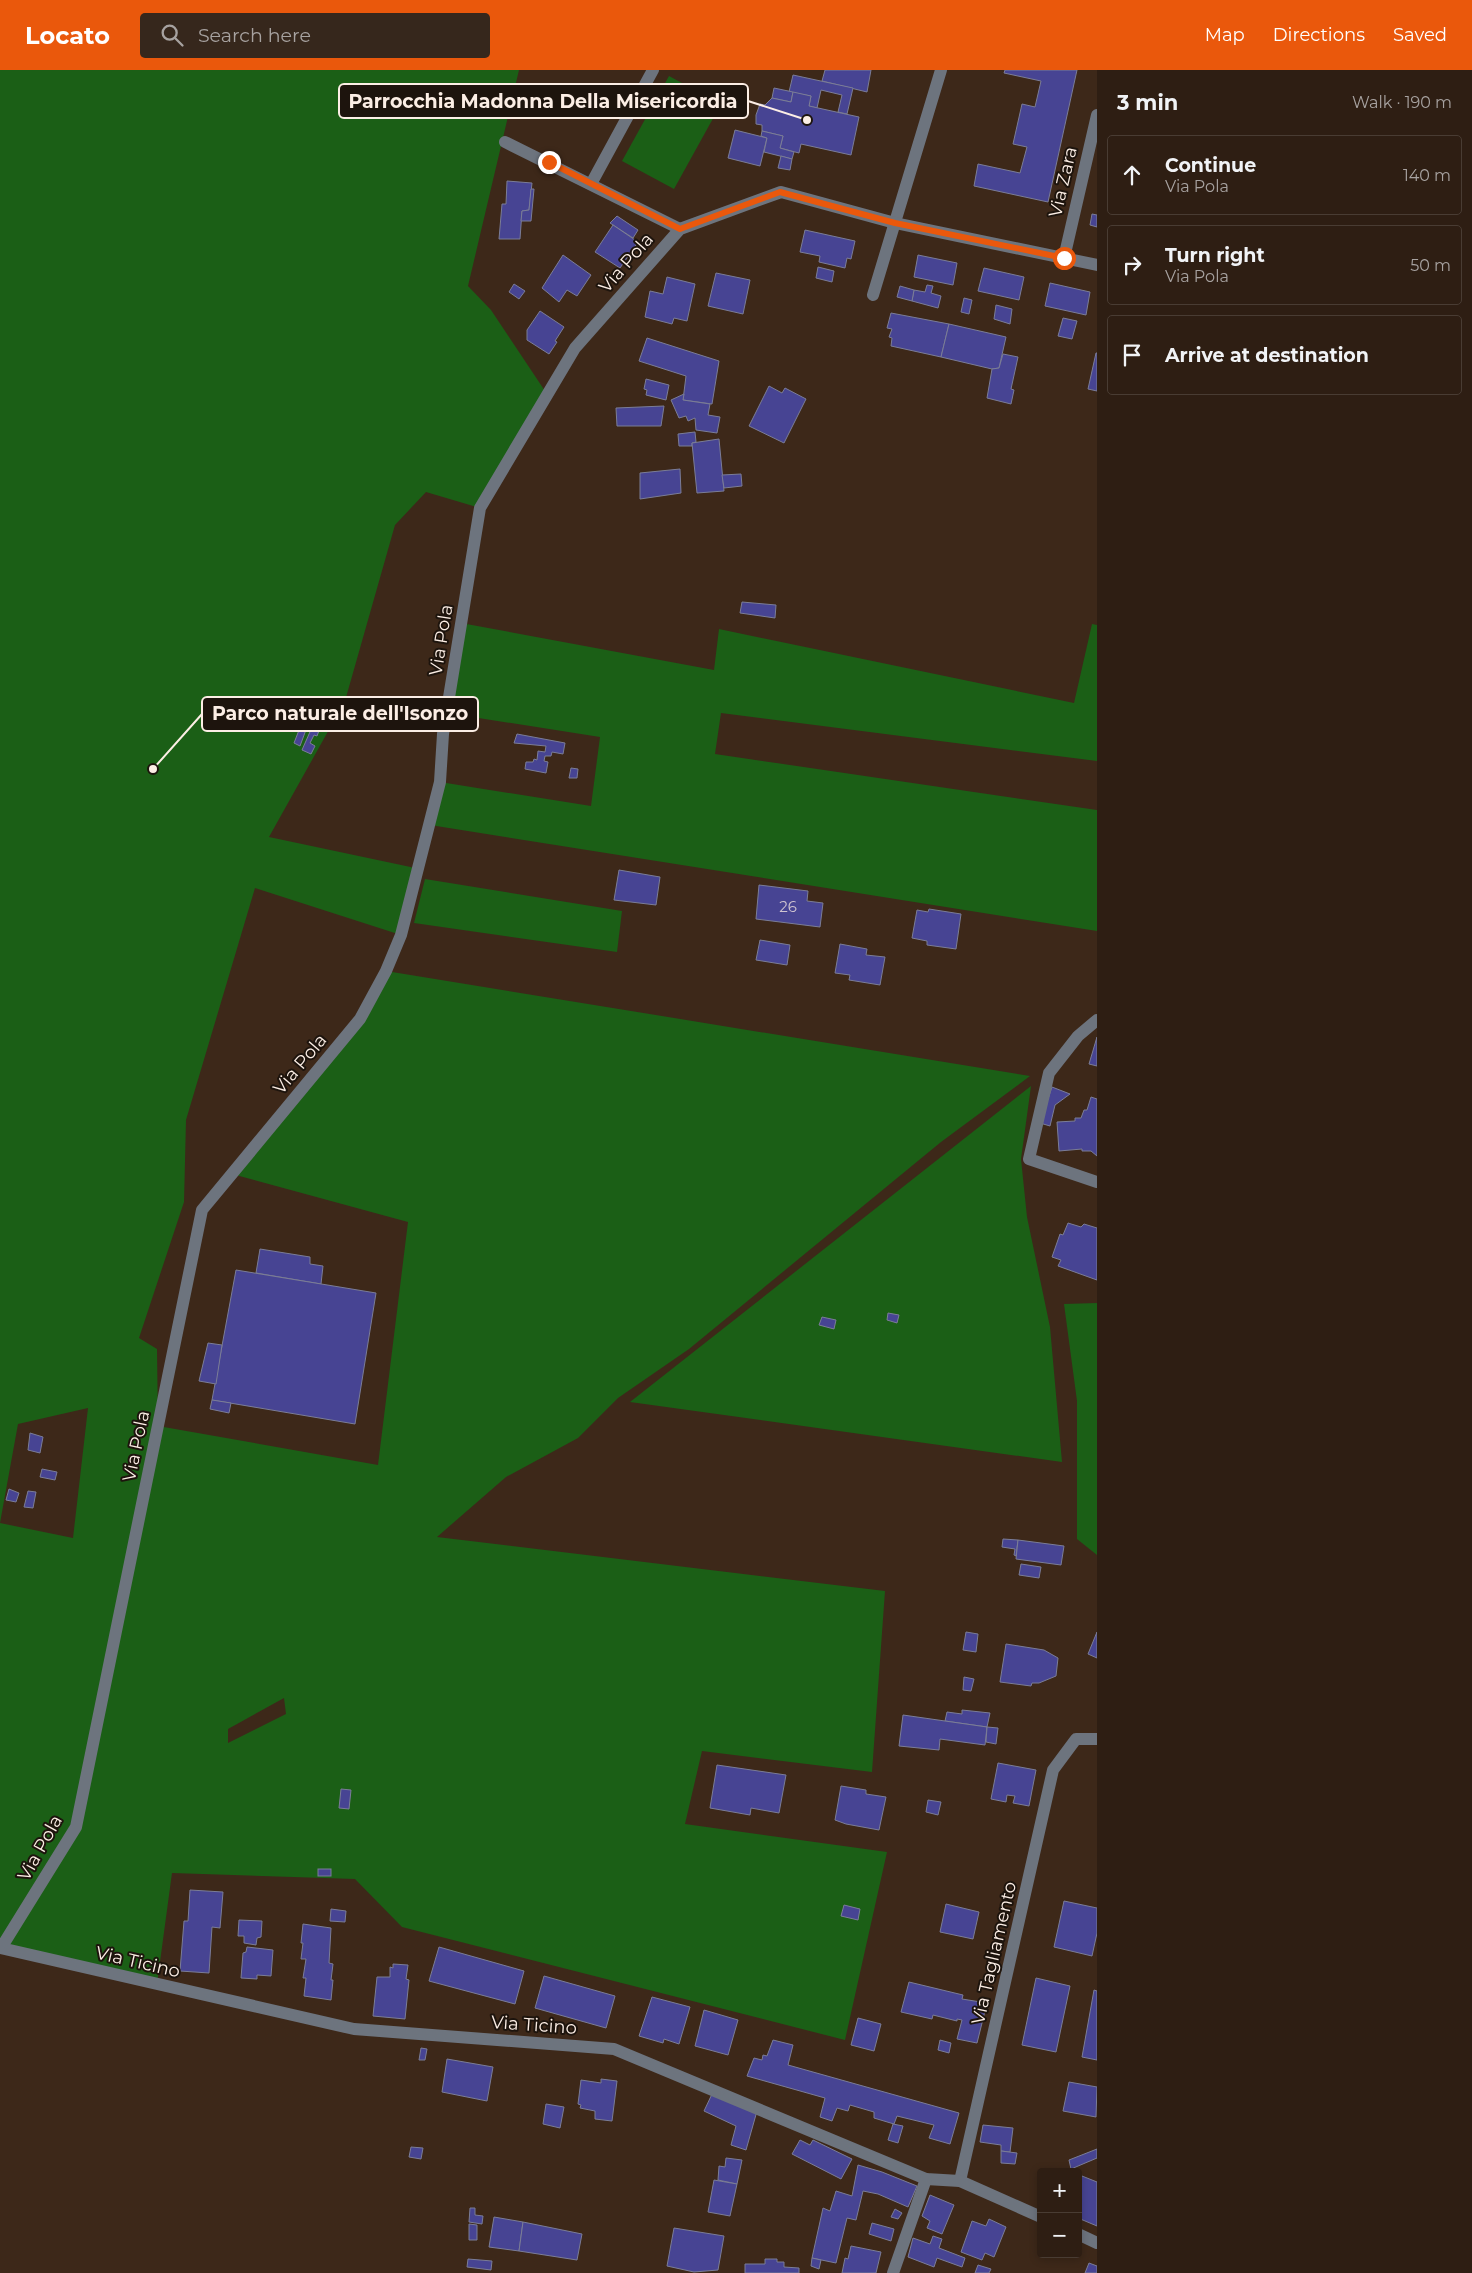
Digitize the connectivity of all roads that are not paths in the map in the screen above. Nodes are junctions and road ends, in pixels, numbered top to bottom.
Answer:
1 (653, 70) edge
2 (941, 70) edge
3 (1097, 115) edge
4 (505, 142) dead end
5 (591, 184) junction
6 (895, 223) junction
7 (680, 229) junction
8 (1064, 258) junction
9 (1097, 265) edge
10 (873, 295) dead end
11 (1097, 1020) edge
12 (1097, 1182) edge
13 (1097, 1739) edge
14 (1, 1948) joint
15 (926, 2179) junction
16 (960, 2181) junction
17 (1037, 2215) edge
18 (1082, 2236) edge
19 (1097, 2243) edge
20 (893, 2273) edge

1 - 5 street
2 - 6 street
3 - 8 street, Via Zara
4 - 5 street, Via Pola
5 - 7 street, Via Pola
6 - 7 street, Via Pola
6 - 8 street, Via Pola
6 - 10 street
7 - 14 street, Via Pola
8 - 9 street, Via Pola
11 - 12 street
13 - 16 street, Via Tagliamento
14 - 15 street, Via Ticino
15 - 16 street, Via Ticino
15 - 20 street
16 - 17 street, Via Ticino
18 - 19 street

